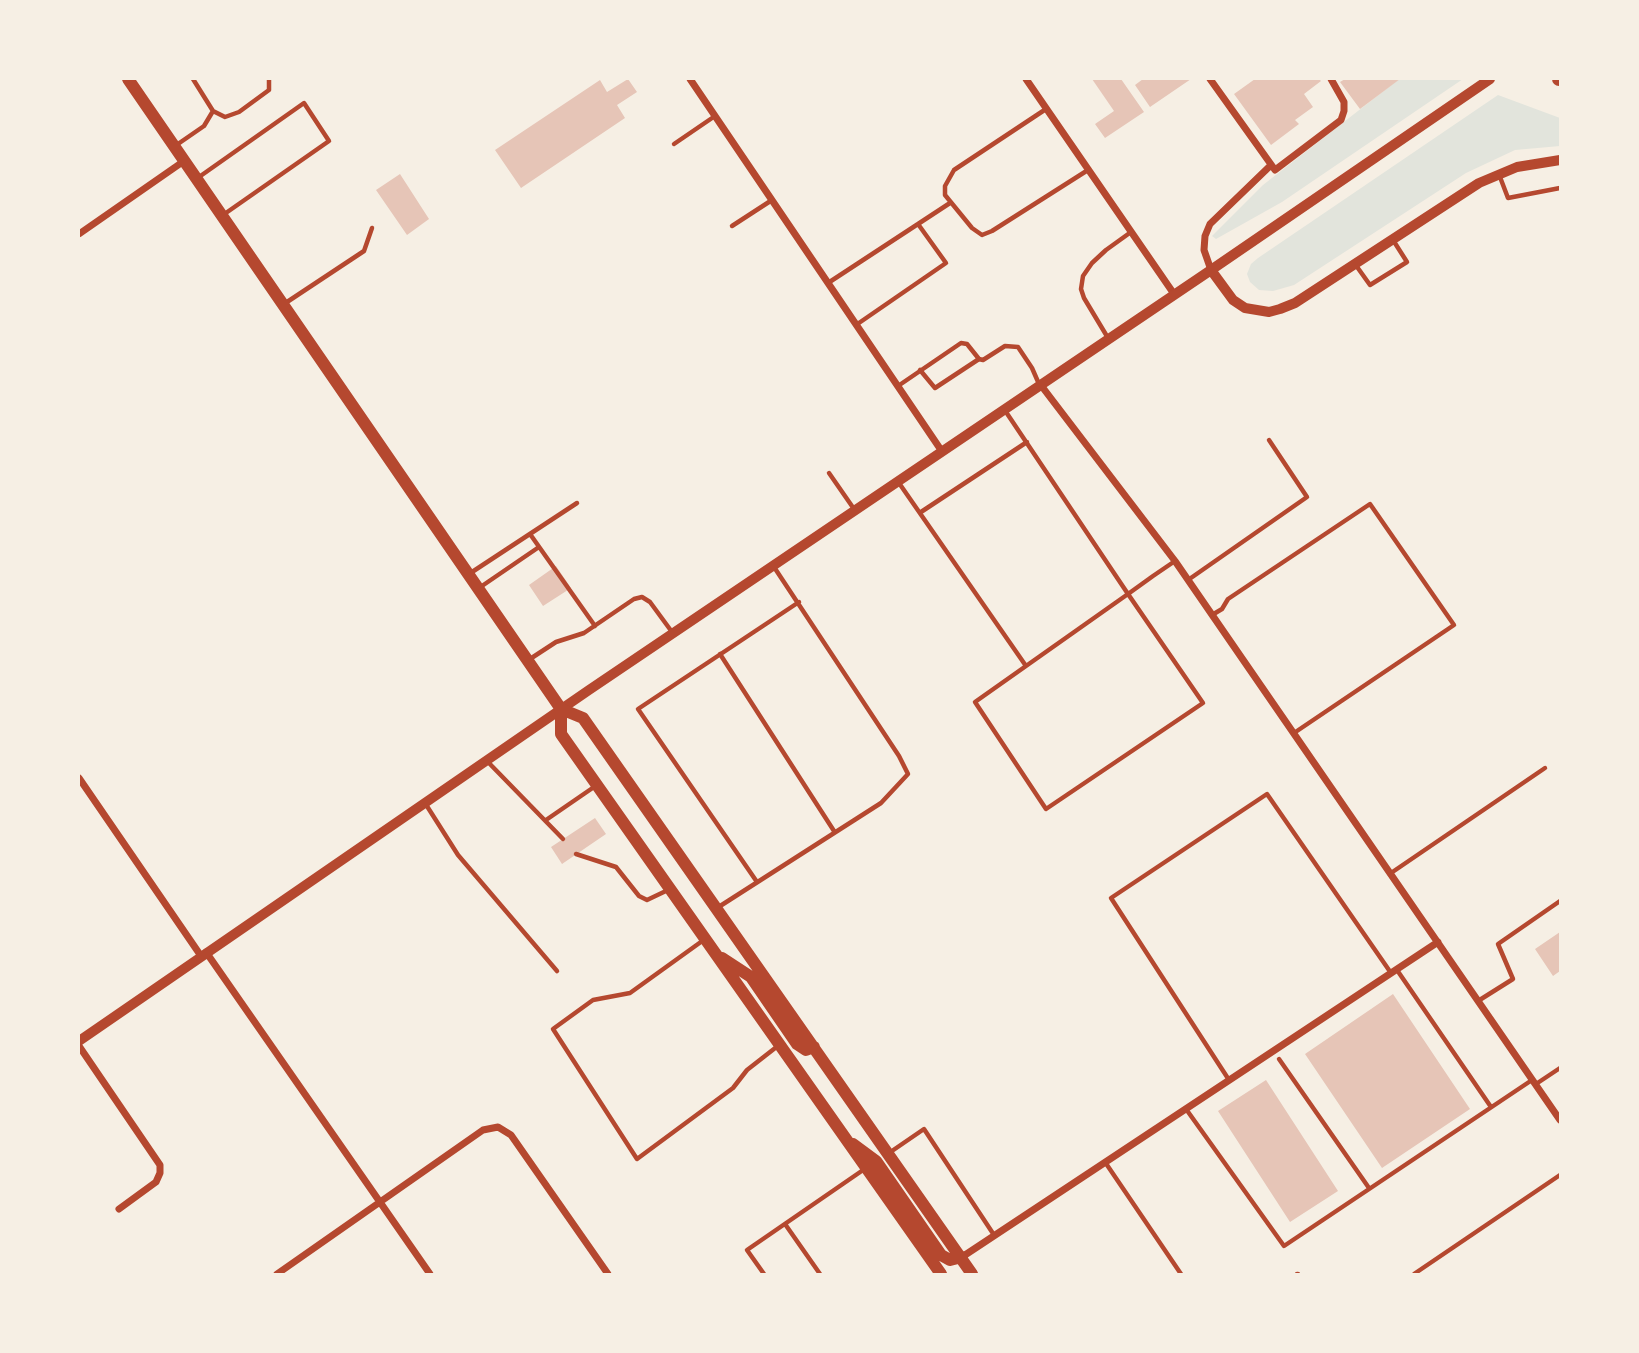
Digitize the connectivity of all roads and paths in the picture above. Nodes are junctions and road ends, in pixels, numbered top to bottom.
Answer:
1 (128, 79) edge
2 (192, 79) edge
3 (269, 79) edge
4 (690, 79) edge
5 (1026, 79) edge
6 (1210, 79) edge
7 (1331, 79) edge
8 (1490, 79) edge
9 (1046, 108) junction
10 (213, 111) junction
11 (715, 116) junction
12 (674, 144) dead end
13 (175, 146) junction
14 (185, 160) junction
15 (1560, 160) edge
16 (1270, 166) junction
17 (1088, 169) junction
18 (1499, 173) junction
19 (197, 179) junction
20 (1560, 188) edge
21 (772, 200) junction
22 (950, 203) junction
23 (222, 216) junction
24 (918, 224) junction
25 (732, 226) dead end
26 (372, 228) dead end
27 (1131, 232) junction
28 (79, 234) edge
29 (1392, 239) junction
30 (1355, 263) junction
31 (1211, 270) junction
32 (828, 283) junction
33 (1174, 294) junction
34 (283, 304) junction
35 (856, 325) junction
36 (1109, 338) junction
37 (979, 359) junction
38 (920, 370) junction
39 (1040, 384) junction
40 (898, 386) junction
41 (1004, 408) junction
42 (1269, 440) dead end
43 (1027, 442) junction
44 (941, 450) junction
45 (829, 473) dead end
46 (897, 480) junction
47 (577, 503) dead end
48 (854, 509) junction
49 (921, 512) junction
50 (530, 534) junction
51 (539, 547) junction
52 (1175, 561) junction
53 (773, 565) junction
54 (468, 575) junction
55 (1188, 580) junction
56 (478, 589) junction
57 (1128, 594) junction
58 (799, 602) junction
59 (1212, 615) junction
60 (595, 626) junction
61 (672, 633) junction
62 (720, 654) junction
63 (528, 661) junction
64 (1026, 666) junction
65 (561, 709) junction
66 (1294, 733) junction
67 (486, 760) junction
68 (1545, 768) dead end
69 (79, 778) edge
70 (597, 785) junction
71 (425, 802) junction
72 (546, 820) junction
73 (834, 831) junction
74 (563, 839) dead end
75 (576, 854) dead end
76 (1390, 873) junction
77 (757, 882) junction
78 (670, 889) junction
79 (1560, 901) edge
80 (716, 908) junction
81 (705, 939) junction
82 (1438, 942) junction
83 (203, 954) junction
84 (716, 954) junction
85 (557, 971) dead end
86 (1393, 971) junction
87 (1478, 1001) junction
88 (79, 1044) edge
89 (780, 1044) junction
90 (814, 1047) junction
91 (1279, 1059) dead end
92 (1560, 1068) edge
93 (1230, 1080) junction
94 (1534, 1082) junction
95 (1491, 1107) junction
96 (1186, 1109) junction
97 (1560, 1119) edge
98 (845, 1137) junction
99 (889, 1153) junction
100 (1105, 1162) junction
101 (866, 1168) junction
102 (1560, 1175) edge
103 (1369, 1188) junction
104 (380, 1202) junction
105 (119, 1209) dead end
106 (785, 1224) junction
107 (995, 1235) junction
108 (962, 1257) junction
109 (277, 1274) edge
110 (430, 1274) edge
111 (608, 1274) edge
112 (764, 1274) edge
113 (820, 1274) edge
114 (942, 1274) edge
115 (972, 1274) edge
116 (1181, 1274) edge
117 (1414, 1274) edge

1 - 13 main road
2 - 10 lane
3 - 10 lane
4 - 11 street
5 - 9 street
6 - 16 street
7 - 16 street
8 - 31 street
9 - 17 street
9 - 22 lane
10 - 13 lane
11 - 12 lane
11 - 21 street
13 - 14 main road
14 - 19 main road
14 - 28 street
15 - 18 street
16 - 31 street
17 - 22 lane
17 - 27 street
18 - 20 lane
18 - 29 street
19 - 23 main road
19 - 23 lane
21 - 25 lane
21 - 32 street
22 - 24 lane
23 - 34 main road
24 - 32 lane
24 - 35 lane
26 - 34 lane
27 - 33 street
27 - 36 lane
29 - 30 street
29 - 30 lane
30 - 31 street
31 - 33 street
32 - 35 street
33 - 36 street
34 - 54 main road
35 - 40 street
36 - 39 street
37 - 38 lane
37 - 38 lane
37 - 39 lane
38 - 40 lane
39 - 41 street
39 - 52 street
40 - 44 street
41 - 43 lane
41 - 44 street
42 - 55 lane
43 - 49 lane
43 - 57 lane
44 - 46 street
45 - 48 lane
46 - 48 street
46 - 49 lane
47 - 50 lane
48 - 53 street
49 - 64 lane
50 - 51 lane
50 - 54 lane
51 - 56 lane
51 - 60 lane
52 - 55 street
52 - 57 lane
53 - 58 lane
53 - 61 street
54 - 56 main road
55 - 59 street
56 - 63 main road
57 - 64 lane
57 - 64 lane
58 - 62 lane
58 - 73 lane
59 - 66 street
59 - 66 lane
60 - 61 lane
60 - 63 lane
61 - 65 street
62 - 73 lane
62 - 77 lane
63 - 65 main road
65 - 67 street
65 - 70 main road
65 - 80 main road
66 - 76 street
67 - 71 street
67 - 72 lane
68 - 76 lane
69 - 83 street
70 - 72 lane
70 - 78 main road
71 - 83 street
71 - 85 lane
72 - 74 lane
73 - 77 lane
75 - 78 lane
76 - 82 street
77 - 80 lane
78 - 81 main road
79 - 87 lane
80 - 90 main road
81 - 84 main road
81 - 89 lane
82 - 86 street
82 - 87 street
83 - 88 street
83 - 104 street
84 - 89 main road
84 - 90 main road
86 - 93 street
86 - 93 lane
86 - 95 lane
87 - 94 street
88 - 105 street
89 - 98 main road
90 - 99 main road
91 - 103 lane
92 - 94 lane
93 - 96 street
94 - 95 lane
94 - 97 street
95 - 103 lane
96 - 100 street
96 - 103 lane
98 - 101 main road
98 - 108 main road
99 - 107 lane
99 - 108 main road
100 - 107 street
100 - 116 lane
101 - 106 lane
101 - 114 main road
102 - 117 lane
104 - 109 street
104 - 110 street
104 - 111 street
106 - 112 lane
106 - 113 lane
107 - 108 street
108 - 115 main road

